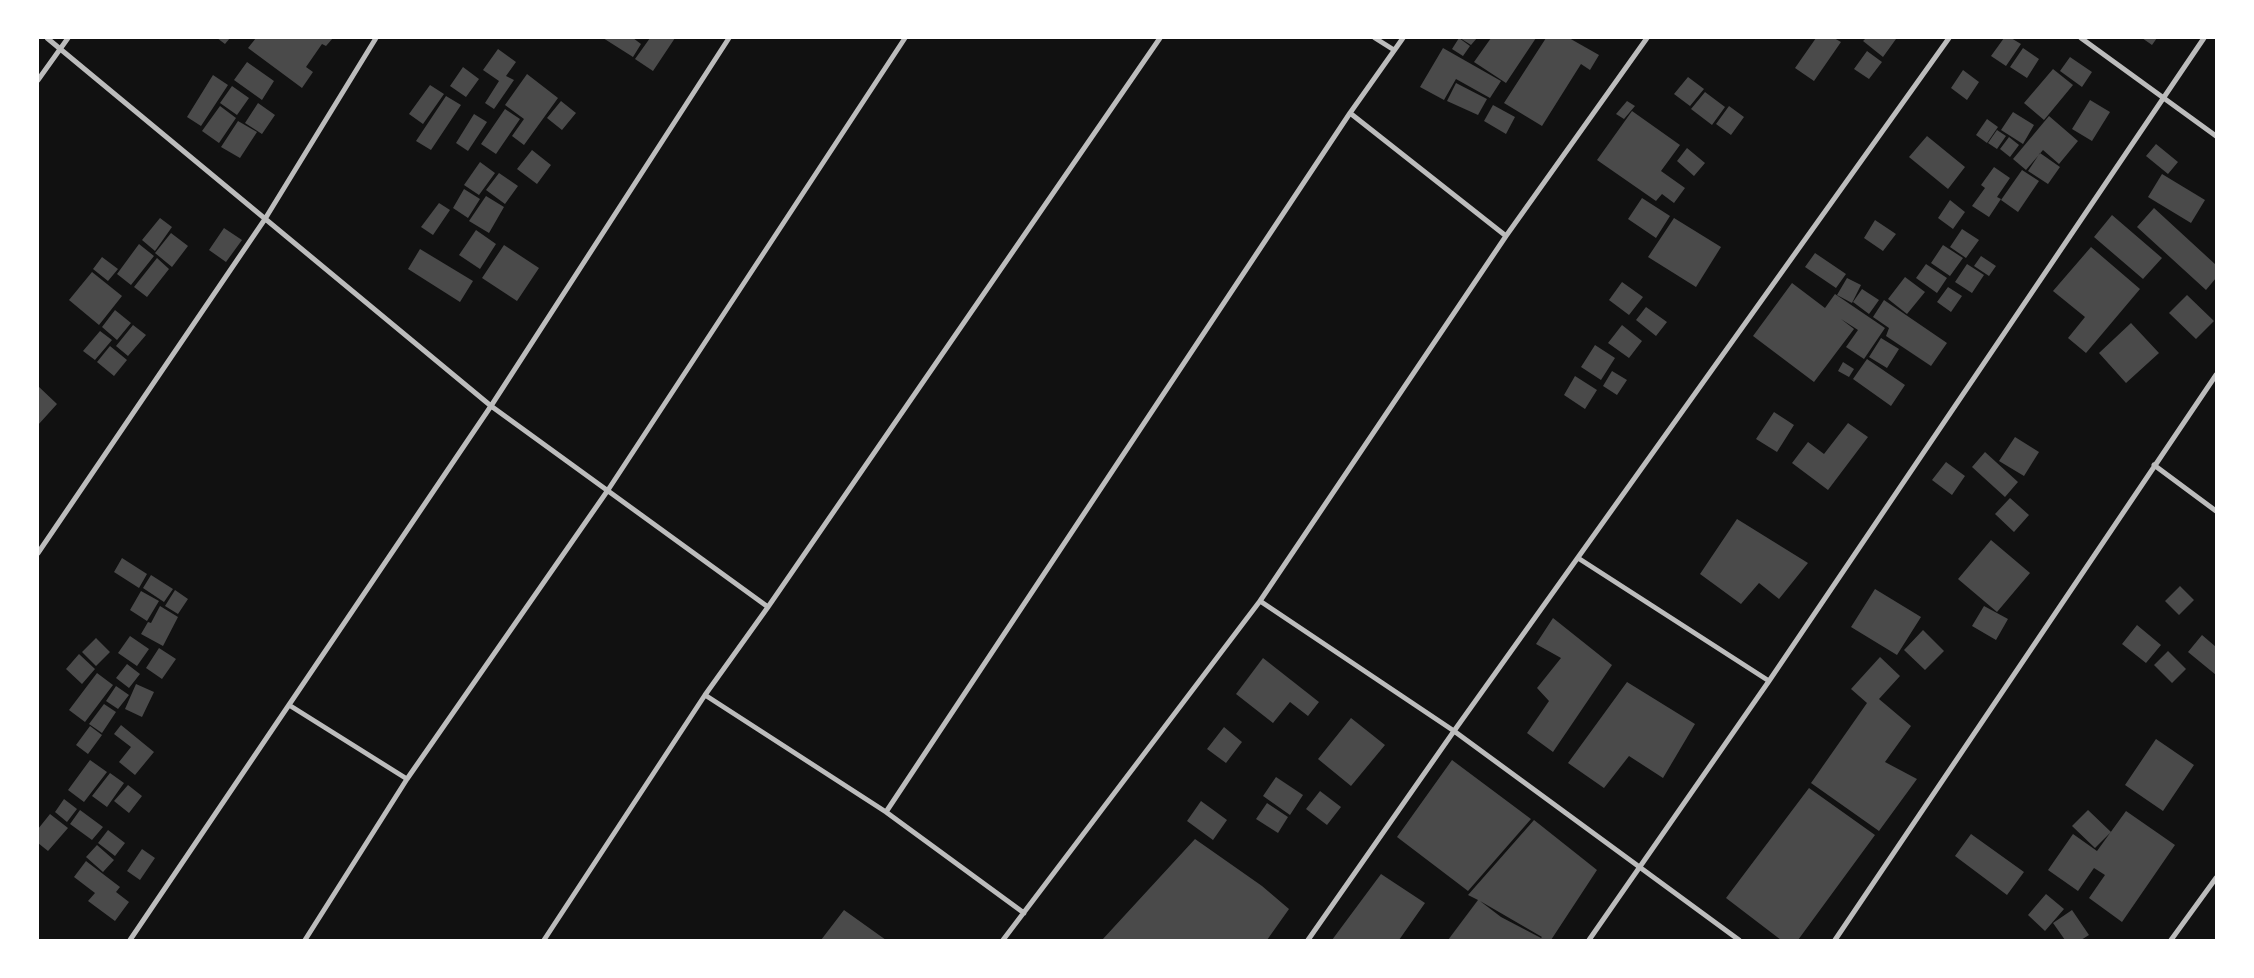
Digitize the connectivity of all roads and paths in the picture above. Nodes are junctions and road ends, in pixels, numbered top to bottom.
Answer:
1 (47, 38) edge
2 (68, 38) edge
3 (376, 38) edge
4 (729, 38) edge
5 (904, 38) edge
6 (1160, 38) edge
7 (1375, 38) edge
8 (1402, 38) edge
9 (1647, 38) edge
10 (1949, 38) edge
11 (2081, 38) edge
12 (2204, 38) edge
13 (60, 47) junction
14 (1394, 50) junction
15 (38, 80) edge
16 (2163, 97) junction
17 (1350, 113) junction
18 (2216, 136) edge
19 (265, 219) junction
20 (1506, 236) junction
21 (2216, 375) edge
22 (492, 406) junction
23 (2154, 465) junction
24 (608, 490) junction
25 (2216, 511) edge
26 (38, 553) edge
27 (1578, 558) junction
28 (1260, 601) junction
29 (768, 607) junction
30 (1769, 681) junction
31 (705, 695) junction
32 (289, 705) junction
33 (1454, 731) junction
34 (407, 779) junction
35 (886, 812) junction
36 (1639, 868) junction
37 (2216, 878) edge
38 (1024, 913) junction
39 (130, 940) edge
40 (305, 940) edge
41 (544, 940) edge
42 (1003, 940) edge
43 (1308, 940) edge
44 (1589, 940) edge
45 (1739, 940) edge
46 (1835, 940) edge
47 (2171, 940) edge

1 - 13 street
2 - 13 street
3 - 19 street
4 - 22 street
5 - 24 street
6 - 29 street
7 - 14 street
8 - 14 street
9 - 20 street
10 - 27 street
11 - 16 street
12 - 16 street
13 - 15 street
13 - 19 street
14 - 17 street
16 - 18 street
16 - 30 street
17 - 20 street
17 - 35 street
19 - 22 street
19 - 26 street
20 - 28 street
21 - 23 street
22 - 24 street
22 - 32 street
23 - 25 street
23 - 46 street
24 - 29 street
24 - 34 street
27 - 30 street
27 - 33 street
28 - 33 street
28 - 38 street
29 - 31 street
30 - 36 street
31 - 35 street
31 - 41 street
32 - 34 street
32 - 39 street
33 - 36 street
33 - 43 street
34 - 40 street
35 - 38 street
36 - 44 street
36 - 45 street
37 - 47 street
38 - 42 street

